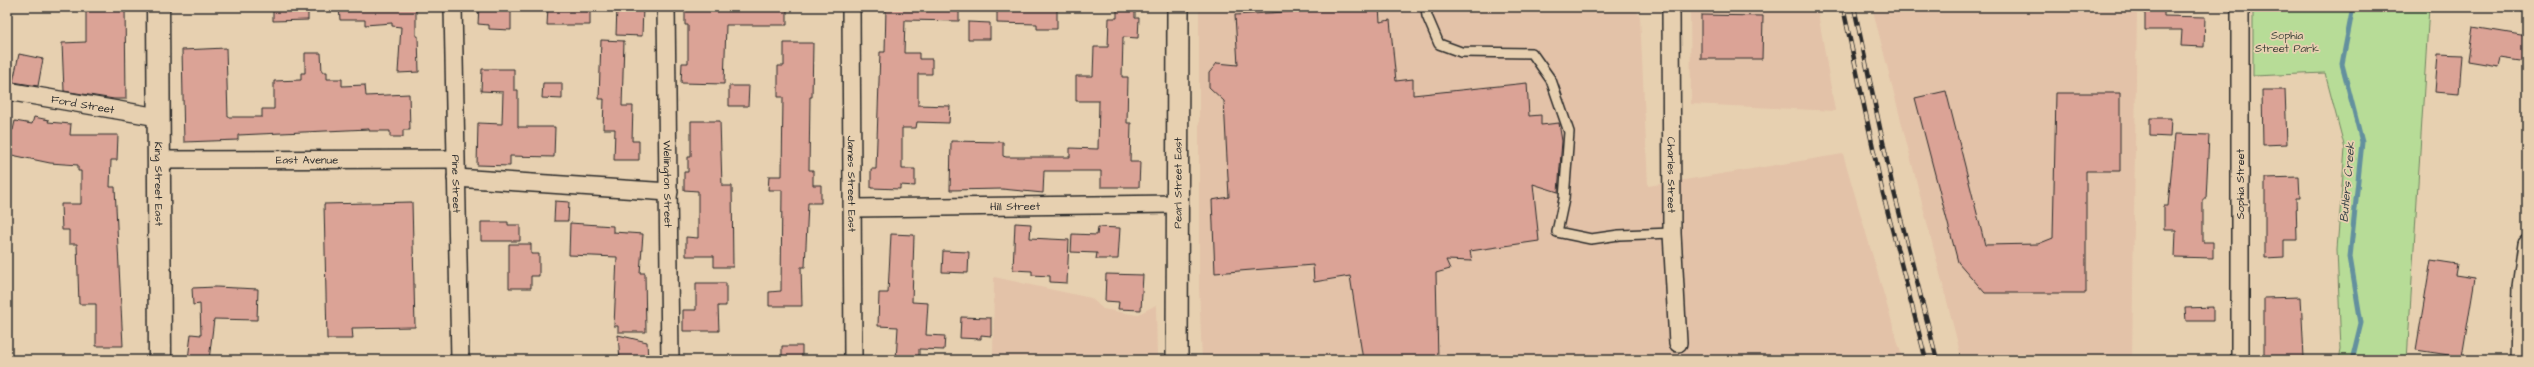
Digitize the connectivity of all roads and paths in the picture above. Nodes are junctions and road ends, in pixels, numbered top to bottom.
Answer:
1 (158, 7) edge
2 (453, 7) edge
3 (666, 7) edge
4 (851, 7) edge
5 (1178, 7) edge
6 (1426, 7) edge
7 (1671, 7) edge
8 (2240, 7) edge
9 (7, 91) edge
10 (158, 117) junction
11 (455, 159) junction
12 (158, 160) junction
13 (456, 178) junction
14 (669, 192) junction
15 (1176, 204) junction
16 (854, 208) junction
17 (1672, 233) junction
18 (2527, 244) edge
19 (1678, 342) dead end
20 (160, 360) edge
21 (460, 360) edge
22 (670, 360) edge
23 (853, 360) edge
24 (1177, 360) edge
25 (2240, 360) edge
26 (2519, 360) edge

1 - 10 main road, King Street East
2 - 11 street, Pine Street
3 - 14 street, Wellington Street
4 - 16 street, James Street East
5 - 15 street, Pearl Street East
6 - 17 lane
7 - 17 street, Charles Street
8 - 25 street, Sophia Street
9 - 10 street, Ford Street
10 - 12 main road, King Street East
11 - 12 street, East Avenue
11 - 13 street, Pine Street
12 - 20 main road, King Street East
13 - 14 street
13 - 21 street, Pine Street
14 - 22 street, Wellington Street
15 - 16 street, Hill Street
15 - 24 street, Pearl Street East
16 - 23 street, James Street East
17 - 19 street, Charles Street
18 - 26 street

